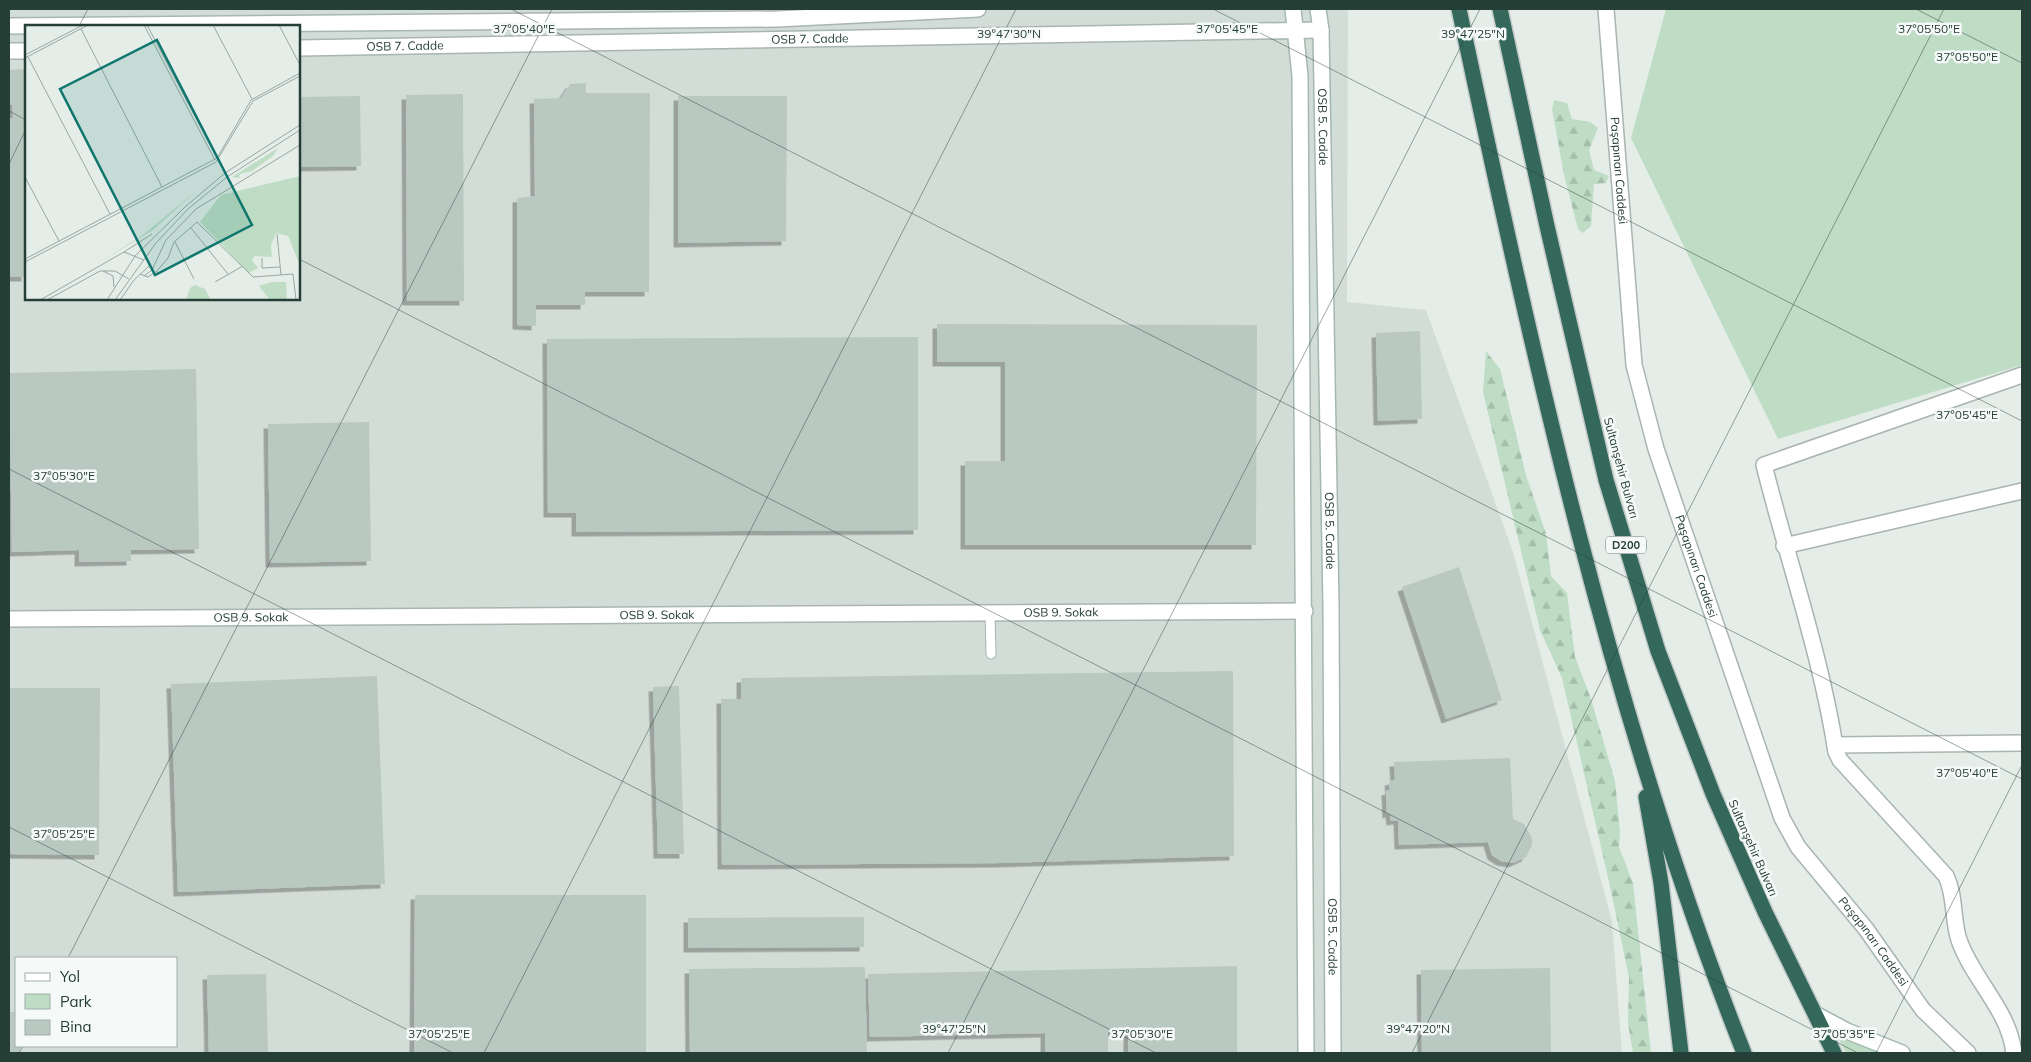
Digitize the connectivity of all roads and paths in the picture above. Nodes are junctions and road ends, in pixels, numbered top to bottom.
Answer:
1 (978, 9) edge
2 (1293, 9) edge
3 (1318, 9) edge
4 (1459, 9) edge
5 (1500, 9) edge
6 (1606, 9) edge
7 (119, 25) edge
8 (9, 26) edge
9 (25, 26) edge
10 (1321, 30) junction
11 (1296, 31) junction
12 (300, 48) edge
13 (9, 51) edge
14 (25, 51) edge
15 (2022, 375) edge
16 (2022, 491) edge
17 (1784, 546) junction
18 (1305, 611) junction
19 (990, 613) junction
20 (9, 619) edge
21 (991, 654) dead end
22 (2022, 743) edge
23 (1637, 744) junction
24 (1835, 745) junction
25 (1815, 1014) junction
26 (1306, 1053) edge
27 (1333, 1053) edge
28 (1681, 1053) edge
29 (1744, 1053) edge
30 (1834, 1053) edge
31 (1902, 1053) edge
32 (1968, 1053) edge
33 (2014, 1053) edge

1 - 7 street, OSB 7. Cadde
2 - 11 street
3 - 10 street, OSB 5. Cadde
4 - 23 highway
5 - 25 highway, Sultanşehir Bulvarı / D200
6 - 32 street, Paşapınarı Caddesi
8 - 9 street, OSB 7. Cadde
10 - 11 street, OSB 7. Cadde
10 - 27 street, OSB 5. Cadde
11 - 12 street, OSB 7. Cadde
11 - 18 street
13 - 14 street
15 - 17 street
16 - 17 street
17 - 24 street
18 - 19 street, OSB 9. Sokak
18 - 26 street
19 - 20 street, OSB 9. Sokak
19 - 21 lane
22 - 24 street
23 - 28 highway
23 - 29 highway
24 - 33 street
25 - 30 highway, Sultanşehir Bulvarı / D200
25 - 31 street

